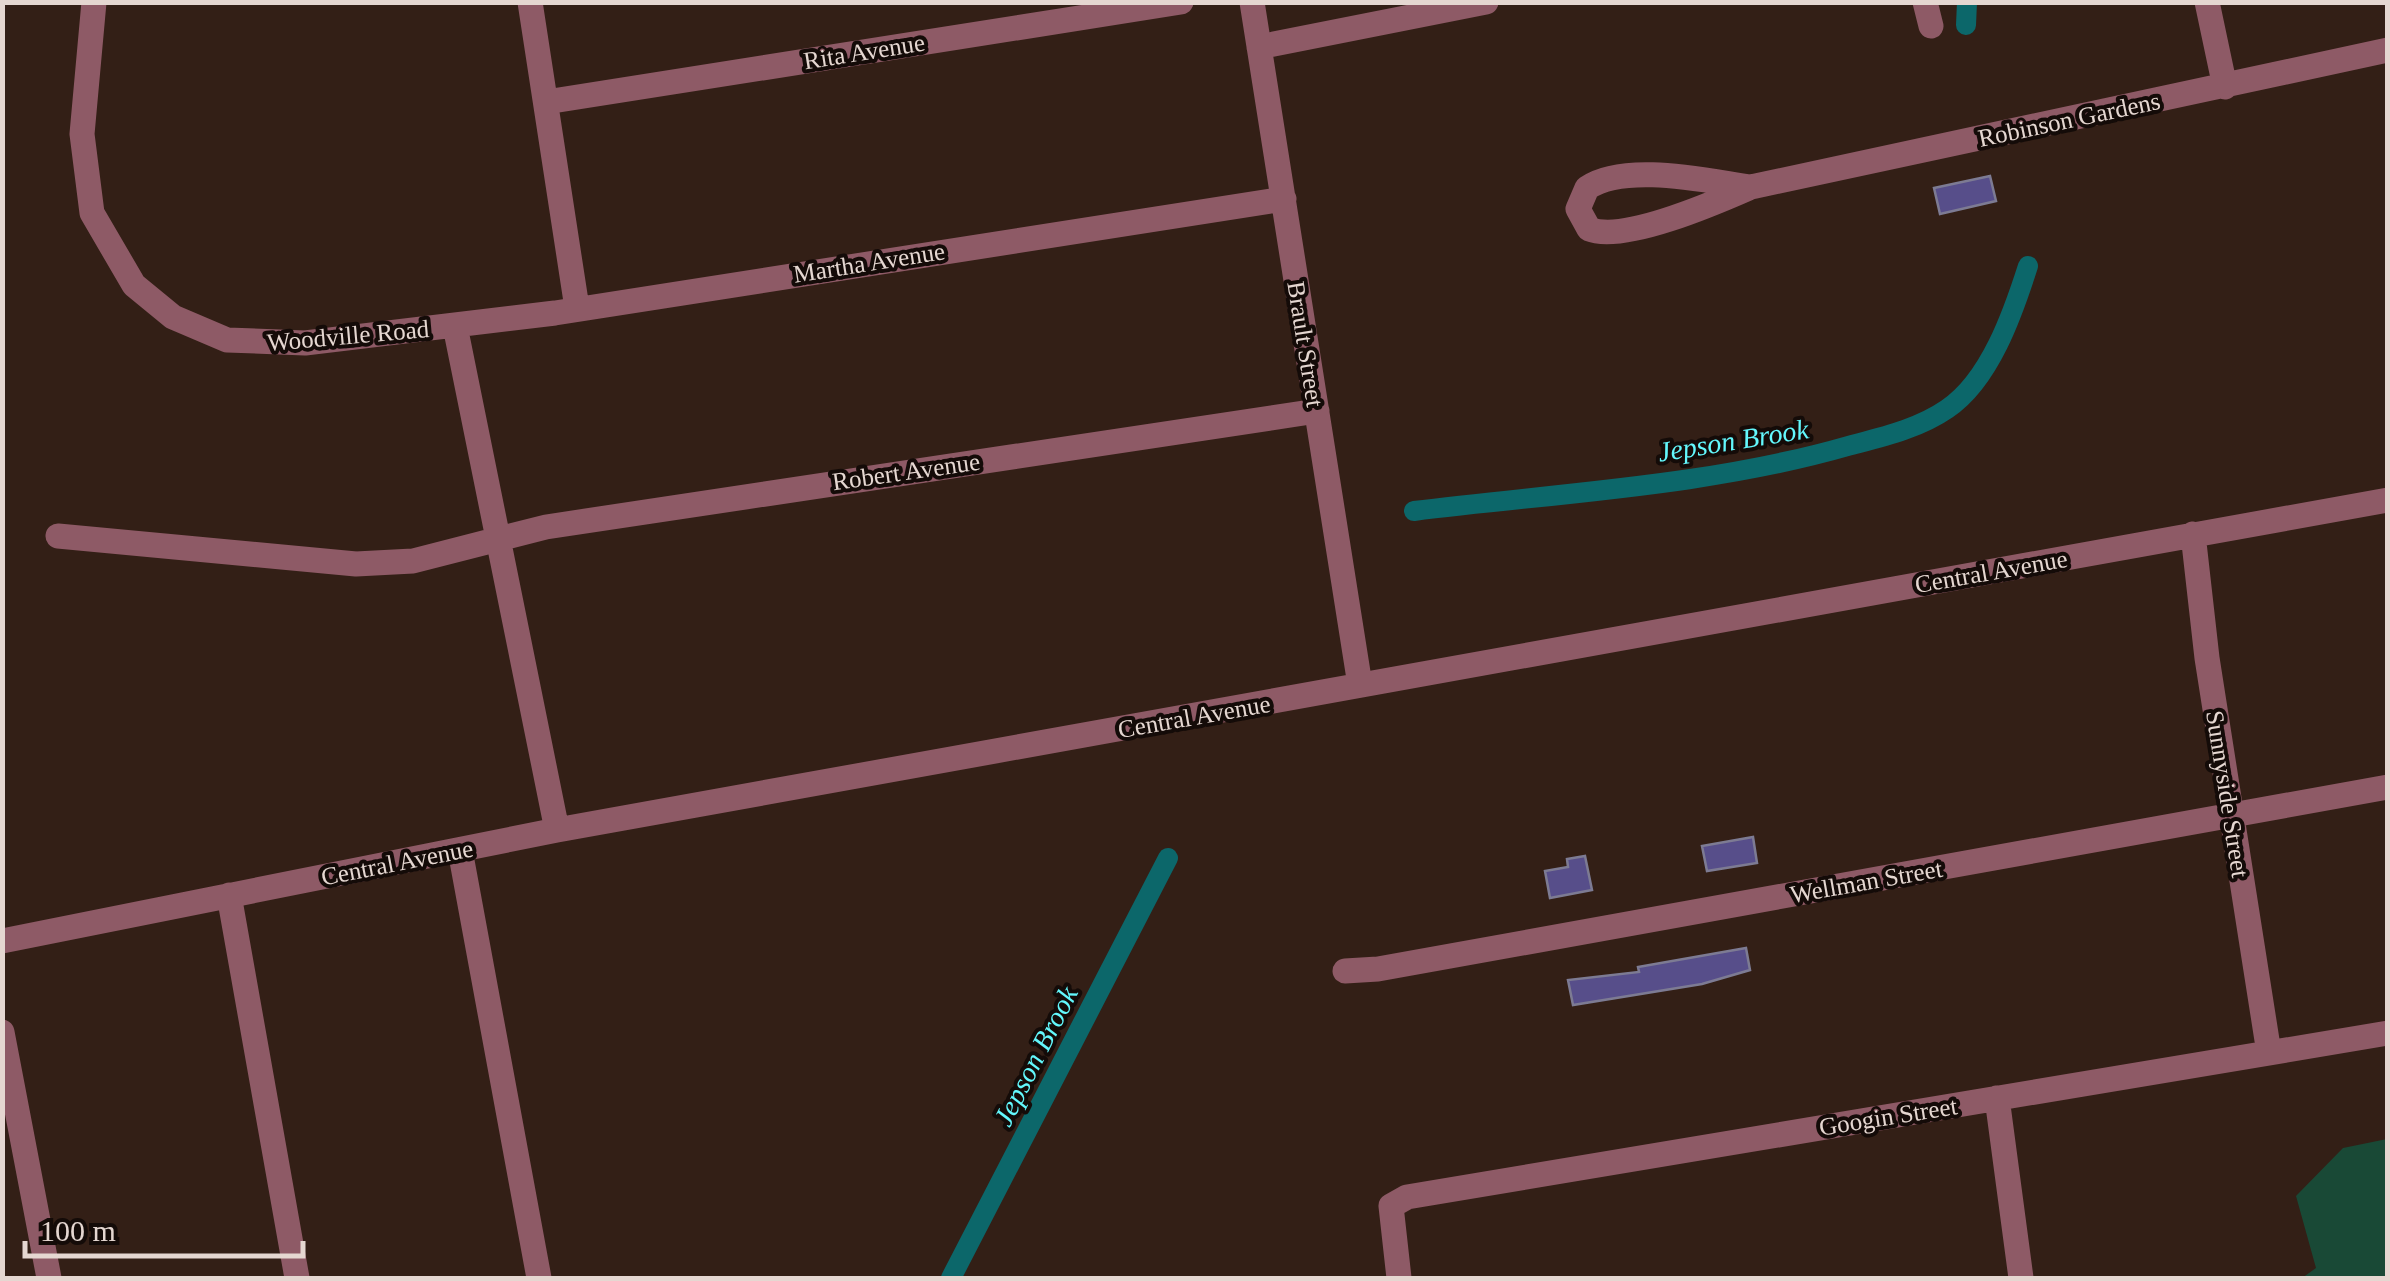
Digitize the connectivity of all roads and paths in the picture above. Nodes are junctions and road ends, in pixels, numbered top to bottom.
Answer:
1 (94, 2) edge
2 (530, 2) edge
3 (1181, 2) edge
4 (1252, 2) edge
5 (2207, 2) edge
6 (1474, 4) edge
7 (1259, 47) junction
8 (2388, 50) edge
9 (2225, 87) junction
10 (546, 102) junction
11 (1750, 187) junction
12 (1284, 199) junction
13 (576, 308) junction
14 (455, 326) junction
15 (1317, 411) junction
16 (2388, 500) edge
17 (2193, 534) junction
18 (58, 536) dead end
19 (498, 541) junction
20 (1360, 685) junction
21 (2388, 787) edge
22 (2232, 816) junction
23 (557, 830) junction
24 (460, 850) junction
25 (229, 894) junction
26 (2, 941) edge
27 (1344, 971) dead end
28 (2, 1032) edge
29 (2388, 1033) edge
30 (2269, 1053) junction
31 (1997, 1098) junction
32 (49, 1278) edge
33 (297, 1278) edge
34 (538, 1278) edge
35 (1399, 1278) edge
36 (2022, 1278) edge

1 - 14 street, Woodville Road
2 - 10 street
3 - 10 street, Rita Avenue
4 - 7 street, Brault Street
5 - 9 street
6 - 7 street
7 - 12 street, Brault Street
8 - 9 street, Robinson Gardens
9 - 11 street, Robinson Gardens
10 - 13 street
11 - 11 street, Robinson Gardens
12 - 13 street, Martha Avenue
12 - 15 street, Brault Street
13 - 14 street, Martha Avenue
14 - 19 street
15 - 19 street, Robert Avenue
15 - 20 street, Brault Street
16 - 17 street, Central Avenue
17 - 20 street, Central Avenue
17 - 22 street, Sunnyside Street
18 - 19 street, Robert Avenue
19 - 23 street
20 - 23 street, Central Avenue
21 - 22 street, Wellman Street
22 - 27 street, Wellman Street
22 - 30 street, Sunnyside Street
23 - 24 street, Central Avenue
24 - 25 street, Central Avenue
24 - 34 street
25 - 26 street, Central Avenue
25 - 33 street
28 - 32 street
29 - 30 street, Googin Street
30 - 31 street, Googin Street
31 - 35 street, Googin Street
31 - 36 street

